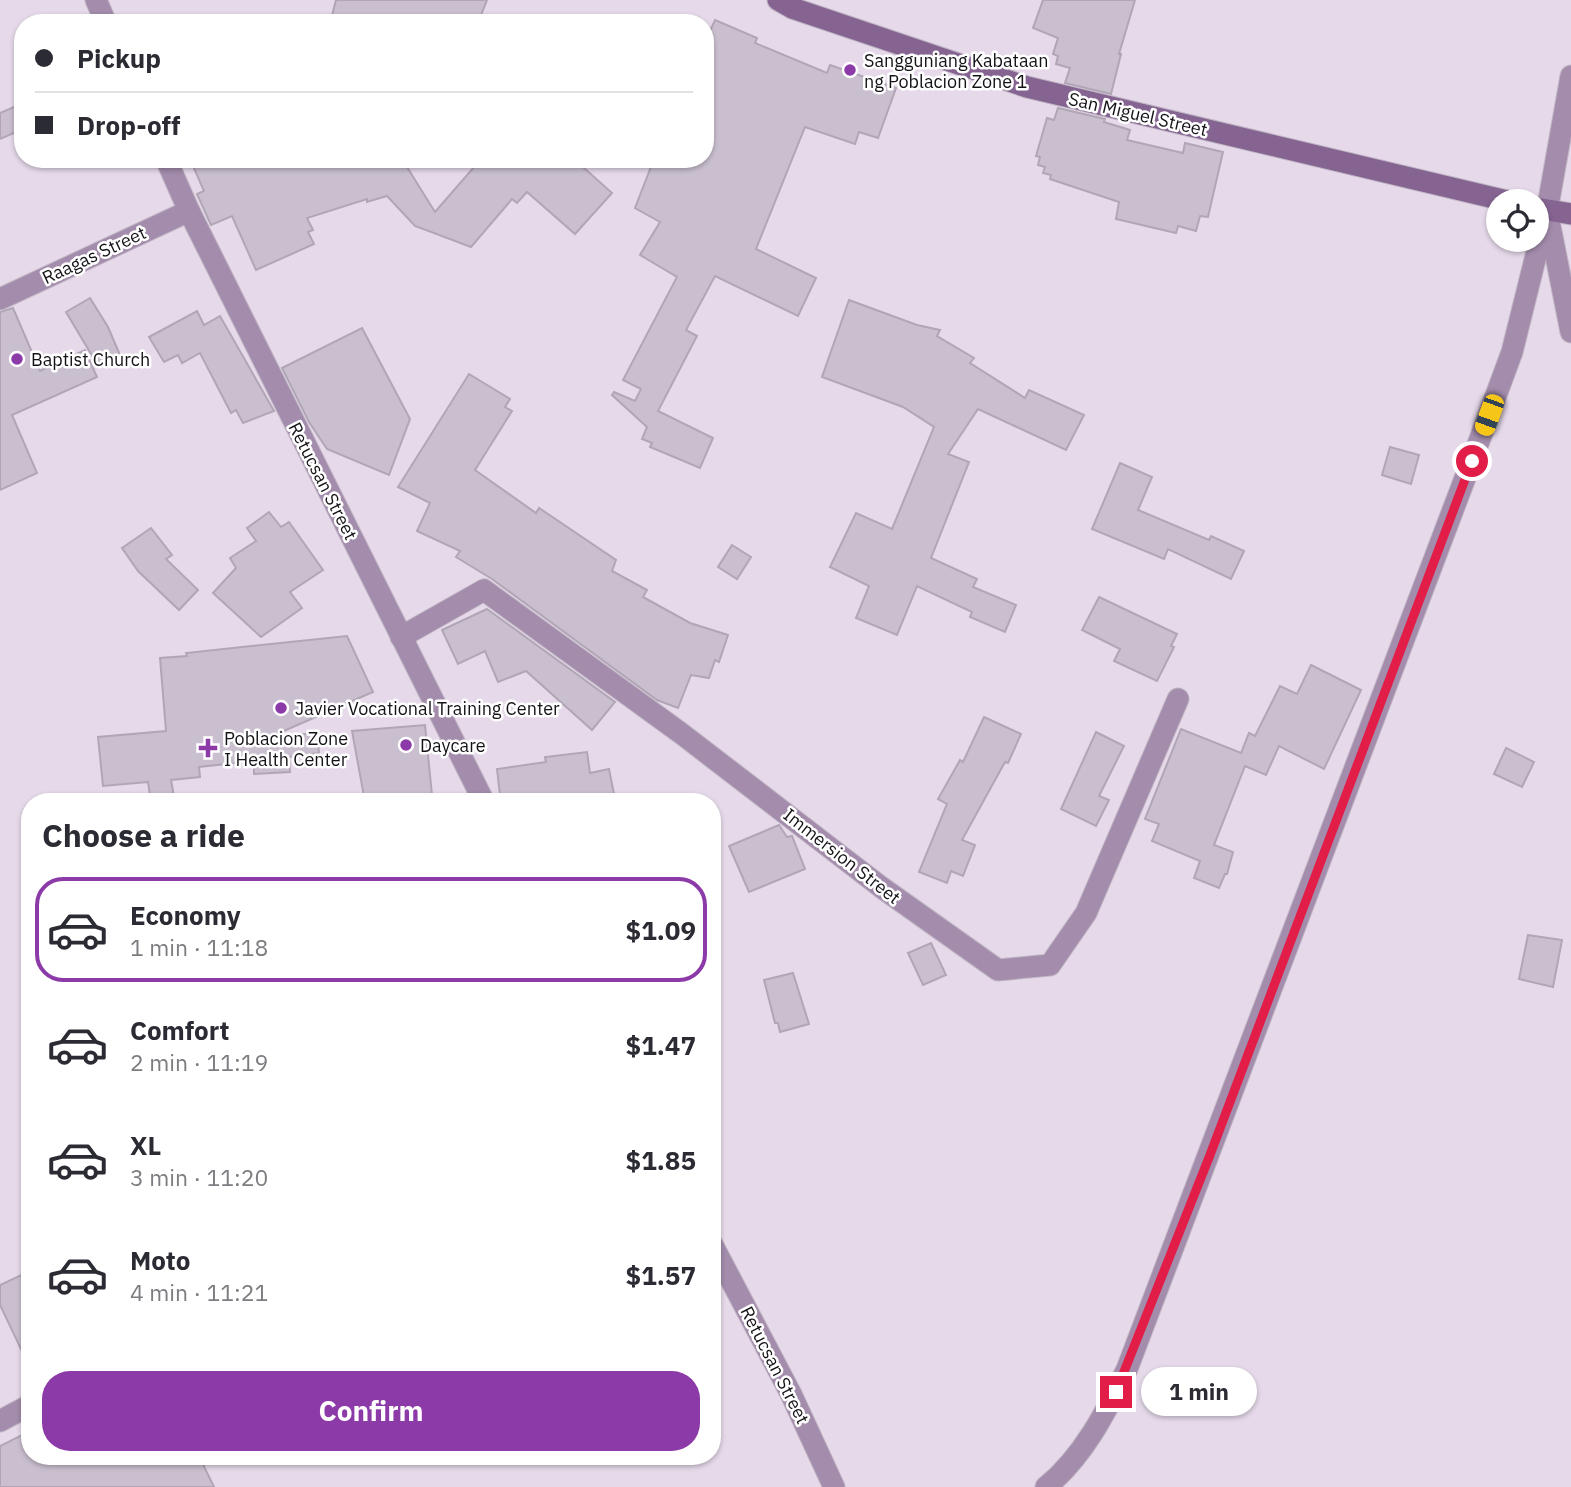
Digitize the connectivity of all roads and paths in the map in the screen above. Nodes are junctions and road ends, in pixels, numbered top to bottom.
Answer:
1 (778, 0) edge
2 (1571, 76) edge
3 (170, 168) edge
4 (1546, 189) edge
5 (1486, 196) edge
6 (1549, 210) edge
7 (189, 211) junction
8 (1571, 214) edge
9 (1549, 242) edge
10 (1532, 252) edge
11 (0, 299) edge
12 (1571, 332) edge
13 (401, 637) junction
14 (1178, 699) dead end
15 (479, 793) edge
16 (721, 1261) edge
17 (21, 1410) edge
18 (0, 1421) edge
19 (834, 1487) edge
20 (1045, 1487) edge

1 - 5 street, San Miguel Street
2 - 4 street
3 - 7 street, Retucsan Street
6 - 8 street
7 - 11 street, Raagas Street
7 - 13 street, Retucsan Street
9 - 12 street
10 - 20 street
13 - 14 street, Immersion Street
13 - 15 street, Retucsan Street
16 - 19 street, Retucsan Street
17 - 18 street

